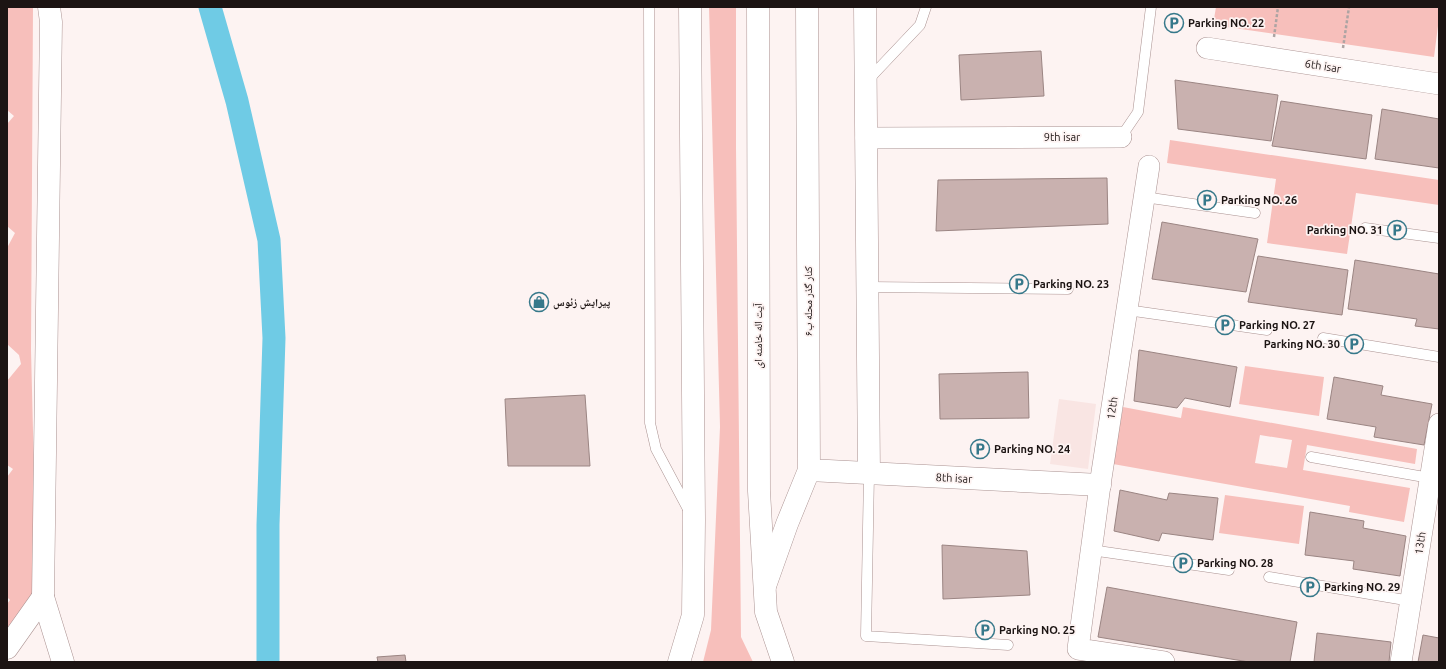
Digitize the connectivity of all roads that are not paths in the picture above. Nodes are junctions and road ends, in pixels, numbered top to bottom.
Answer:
1 (49, 7) edge
2 (649, 7) edge
3 (690, 7) edge
4 (758, 7) edge
5 (807, 7) edge
6 (865, 7) edge
7 (926, 7) edge
8 (1151, 7) edge
9 (1207, 48) dead end
10 (866, 82) junction
11 (1439, 84) edge
12 (1121, 137) joint
13 (866, 138) junction
14 (1149, 166) dead end
15 (1144, 196) junction
16 (1255, 213) dead end
17 (1365, 228) dead end
18 (1439, 238) edge
19 (868, 287) junction
20 (1068, 289) dead end
21 (1127, 310) junction
22 (1267, 330) dead end
23 (1323, 338) dead end
24 (1439, 357) edge
25 (1439, 424) edge
26 (1311, 457) dead end
27 (809, 470) junction
28 (870, 474) junction
29 (1430, 478) junction
30 (1100, 485) junction
31 (694, 520) junction
32 (1091, 550) junction
33 (1229, 570) dead end
34 (1269, 577) dead end
35 (764, 586) junction
36 (43, 597) junction
37 (1411, 601) junction
38 (1008, 645) dead end
39 (7, 648) edge
40 (64, 662) edge
41 (679, 662) edge
42 (783, 662) edge
43 (1164, 662) edge
44 (1401, 662) edge

1 - 36 street
2 - 31 lane
3 - 31 street
4 - 35 street, آیت اله خامنه ای
5 - 27 street, کنار گذر محله ب۶
6 - 10 street
7 - 10 lane
8 - 12 lane, 9th isar
9 - 11 street, 6th isar
10 - 13 street
12 - 13 street, 9th isar
13 - 19 street
14 - 15 street, 12th
15 - 16 lane
15 - 21 street, 12th
17 - 18 lane
19 - 20 lane
19 - 28 street
21 - 22 lane
21 - 30 street, 12th
23 - 24 lane
25 - 29 street, 13th
26 - 29 lane
27 - 28 street, 8th isar
27 - 35 street, کنار گذر محله ب۶
28 - 30 street, 8th isar
28 - 38 lane
29 - 37 street, 13th
30 - 32 street, 12th
31 - 41 street
32 - 33 lane
32 - 43 street, 12th
34 - 37 lane
35 - 42 street, آیت اله خامنه ای
36 - 39 street
36 - 40 street
37 - 44 street, 13th

